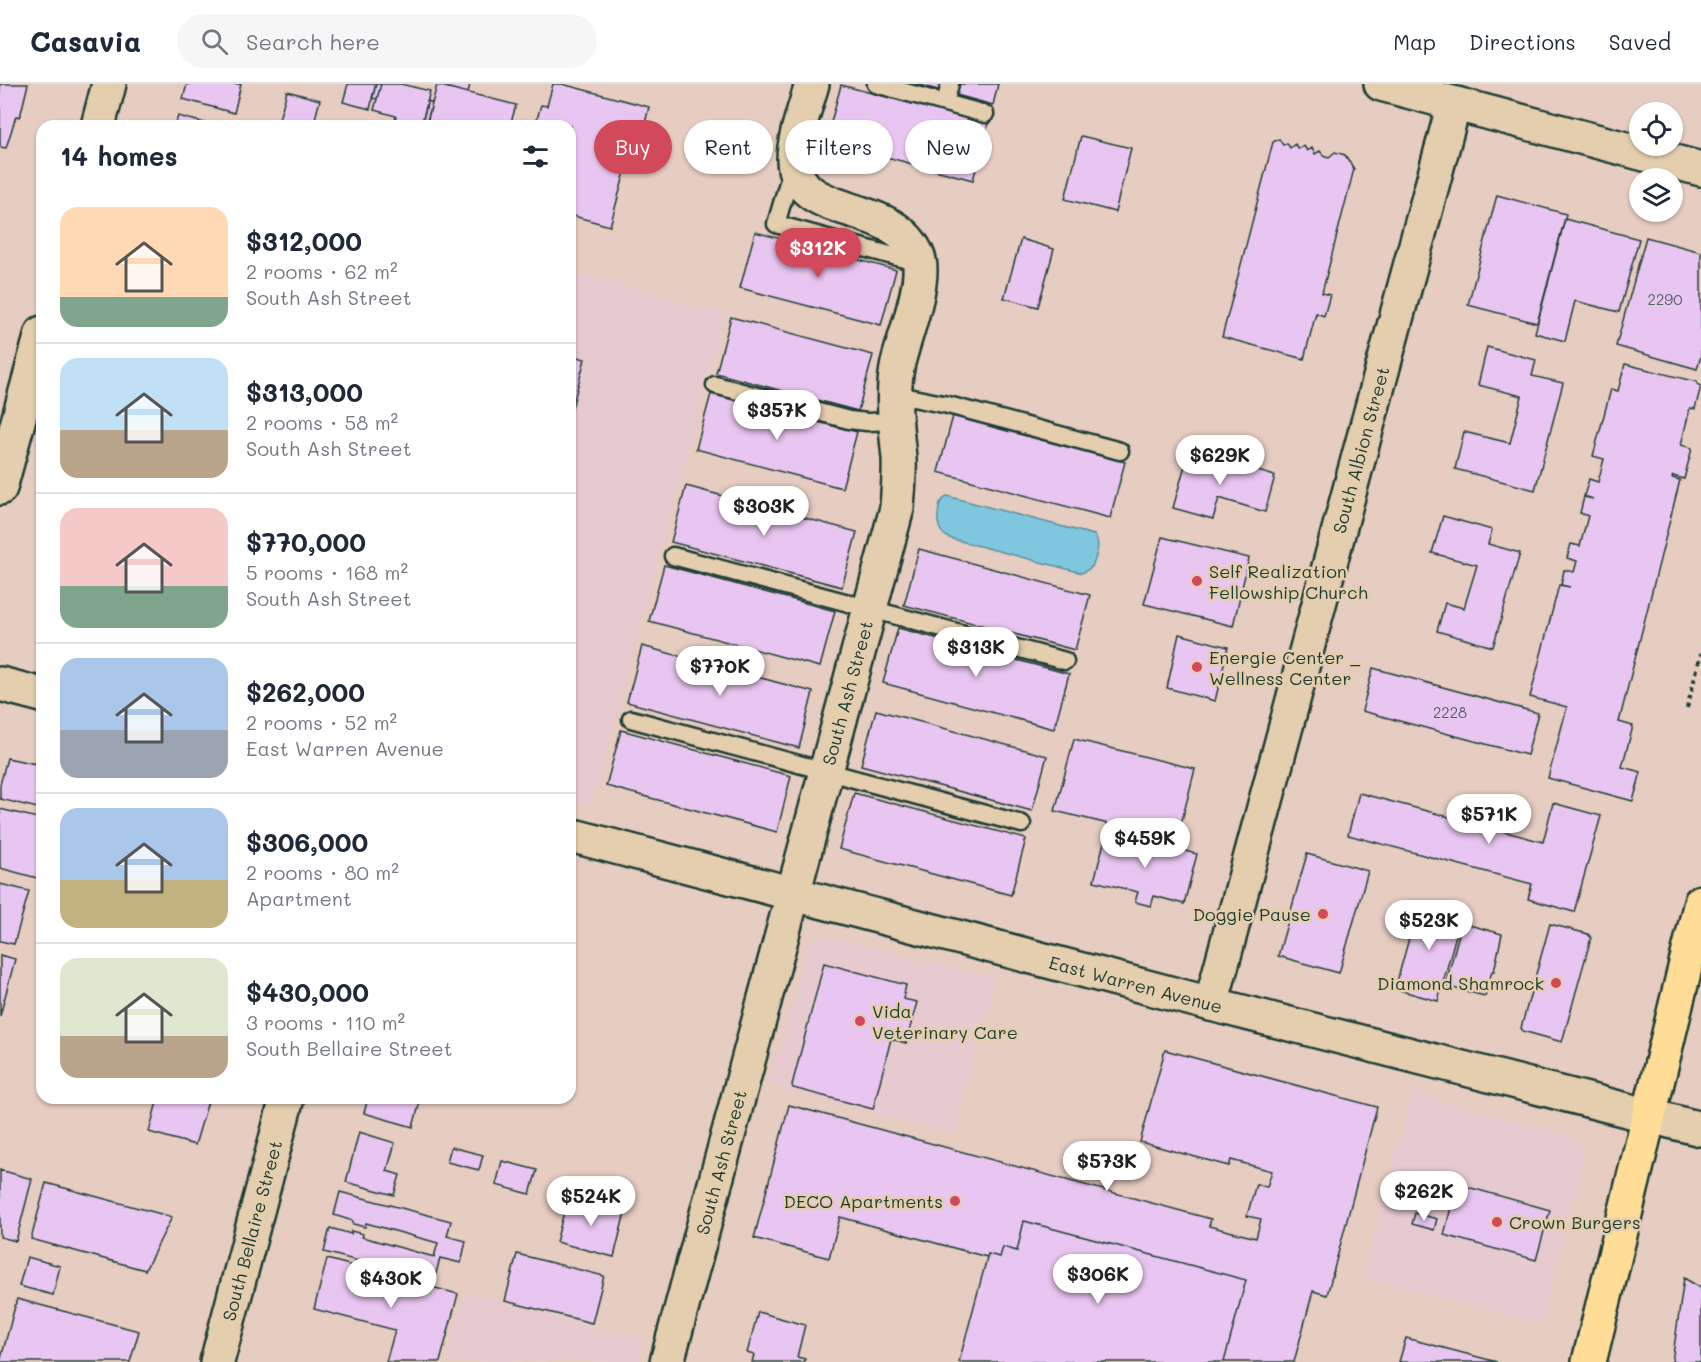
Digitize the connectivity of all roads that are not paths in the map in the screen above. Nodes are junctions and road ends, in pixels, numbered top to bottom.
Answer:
1 (109, 84) edge
2 (812, 84) edge
3 (876, 84) edge
4 (950, 84) edge
5 (1381, 84) edge
6 (945, 103) junction
7 (1454, 104) junction
8 (985, 114) dead end
9 (100, 120) edge
10 (803, 120) edge
11 (1701, 170) edge
12 (790, 174) edge
13 (798, 174) edge
14 (920, 263) junction
15 (36, 355) edge
16 (715, 385) dead end
17 (894, 408) junction
18 (1120, 451) dead end
19 (0, 488) edge
20 (673, 555) dead end
21 (871, 608) junction
22 (1065, 661) dead end
23 (0, 684) edge
24 (36, 693) edge
25 (631, 719) dead end
26 (826, 772) junction
27 (1022, 824) dead end
28 (576, 837) edge
29 (793, 894) junction
30 (1701, 902) edge
31 (1211, 1004) junction
32 (285, 1104) edge
33 (1649, 1116) junction
34 (1701, 1129) edge
35 (217, 1362) edge
36 (667, 1362) edge
37 (1589, 1362) edge

1 - 9 street
2 - 10 street
3 - 6 lane
4 - 6 lane
5 - 7 street
6 - 8 lane
7 - 11 street
7 - 31 street, South Albion Street
12 - 14 lane
13 - 14 street
14 - 17 street, South Ash Street
15 - 19 street
16 - 17 lane
17 - 18 lane
17 - 21 street, South Ash Street
20 - 21 lane
21 - 22 lane
21 - 26 street, South Ash Street
23 - 24 street
25 - 26 lane
26 - 27 lane
26 - 29 street, South Ash Street
28 - 29 street, East Warren Avenue
29 - 31 street, East Warren Avenue
29 - 36 street, South Ash Street
30 - 33 main road
31 - 33 street, East Warren Avenue
32 - 35 street, South Bellaire Street
33 - 34 street, East Warren Avenue
33 - 37 main road

